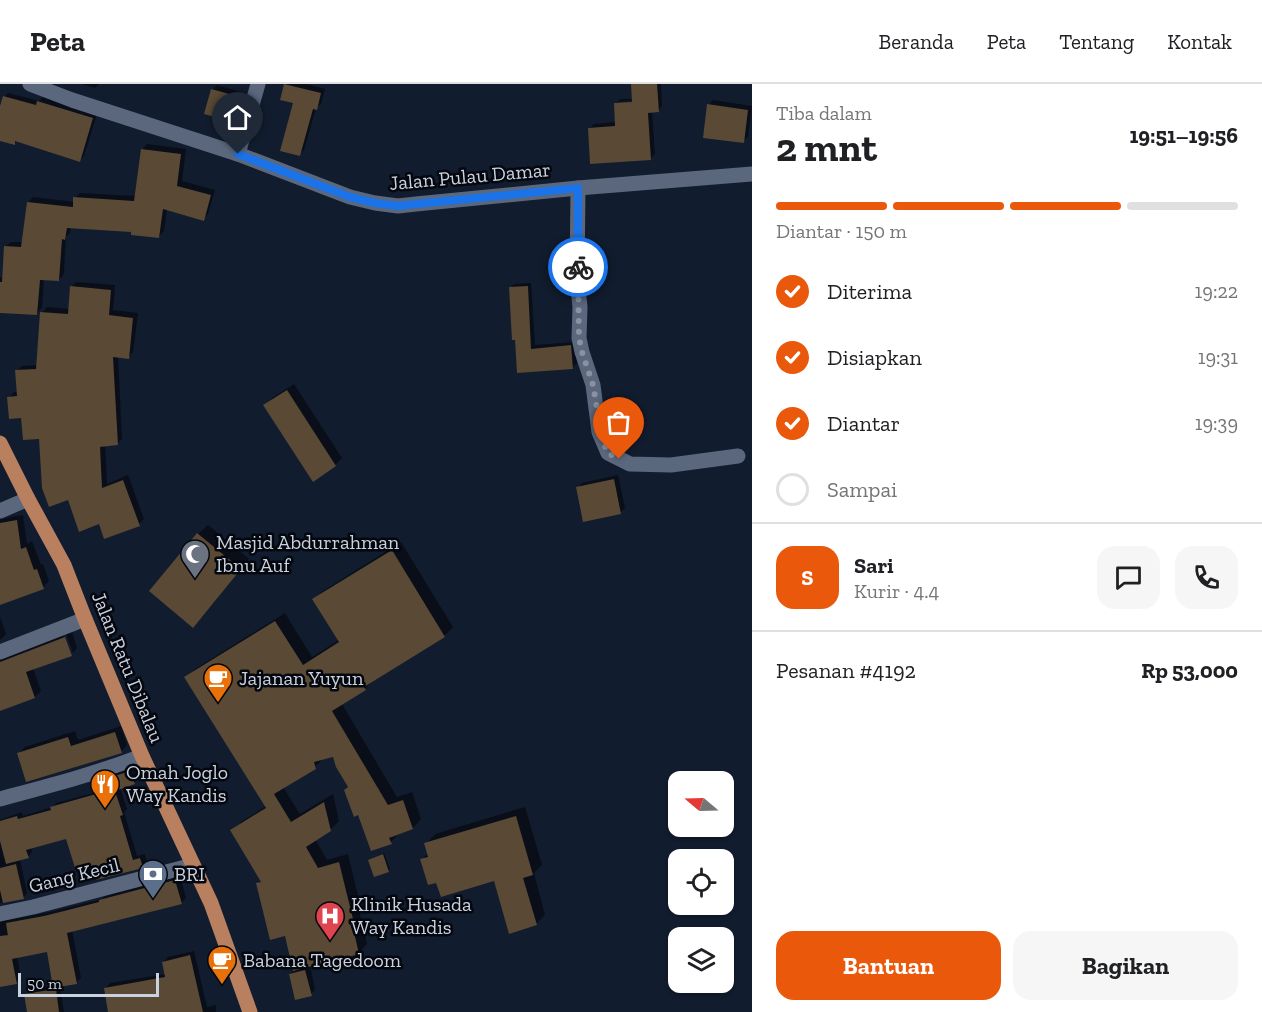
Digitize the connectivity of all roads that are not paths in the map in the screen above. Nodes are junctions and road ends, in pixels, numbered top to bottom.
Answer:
1 (30, 84) edge
2 (258, 84) edge
3 (238, 154) junction
4 (752, 174) edge
5 (578, 188) junction
6 (0, 442) edge
7 (738, 456) dead end
8 (28, 499) junction
9 (0, 511) edge
10 (85, 619) junction
11 (0, 652) edge
12 (142, 756) junction
13 (0, 799) edge
14 (193, 865) junction
15 (0, 914) edge
16 (250, 1012) edge

1 - 3 street, Jalan Pulau Damar
2 - 3 street
3 - 5 street, Jalan Pulau Damar
4 - 5 street, Jalan Pulau Damar
5 - 7 street
6 - 8 main road, Jalan Ratu Dibalau
8 - 9 street
8 - 10 main road, Jalan Ratu Dibalau
10 - 11 street
10 - 12 main road, Jalan Ratu Dibalau
12 - 13 street
12 - 14 main road, Jalan Ratu Dibalau
14 - 15 street, Gang Kecil
14 - 16 main road, Jalan Ratu Dibalau

